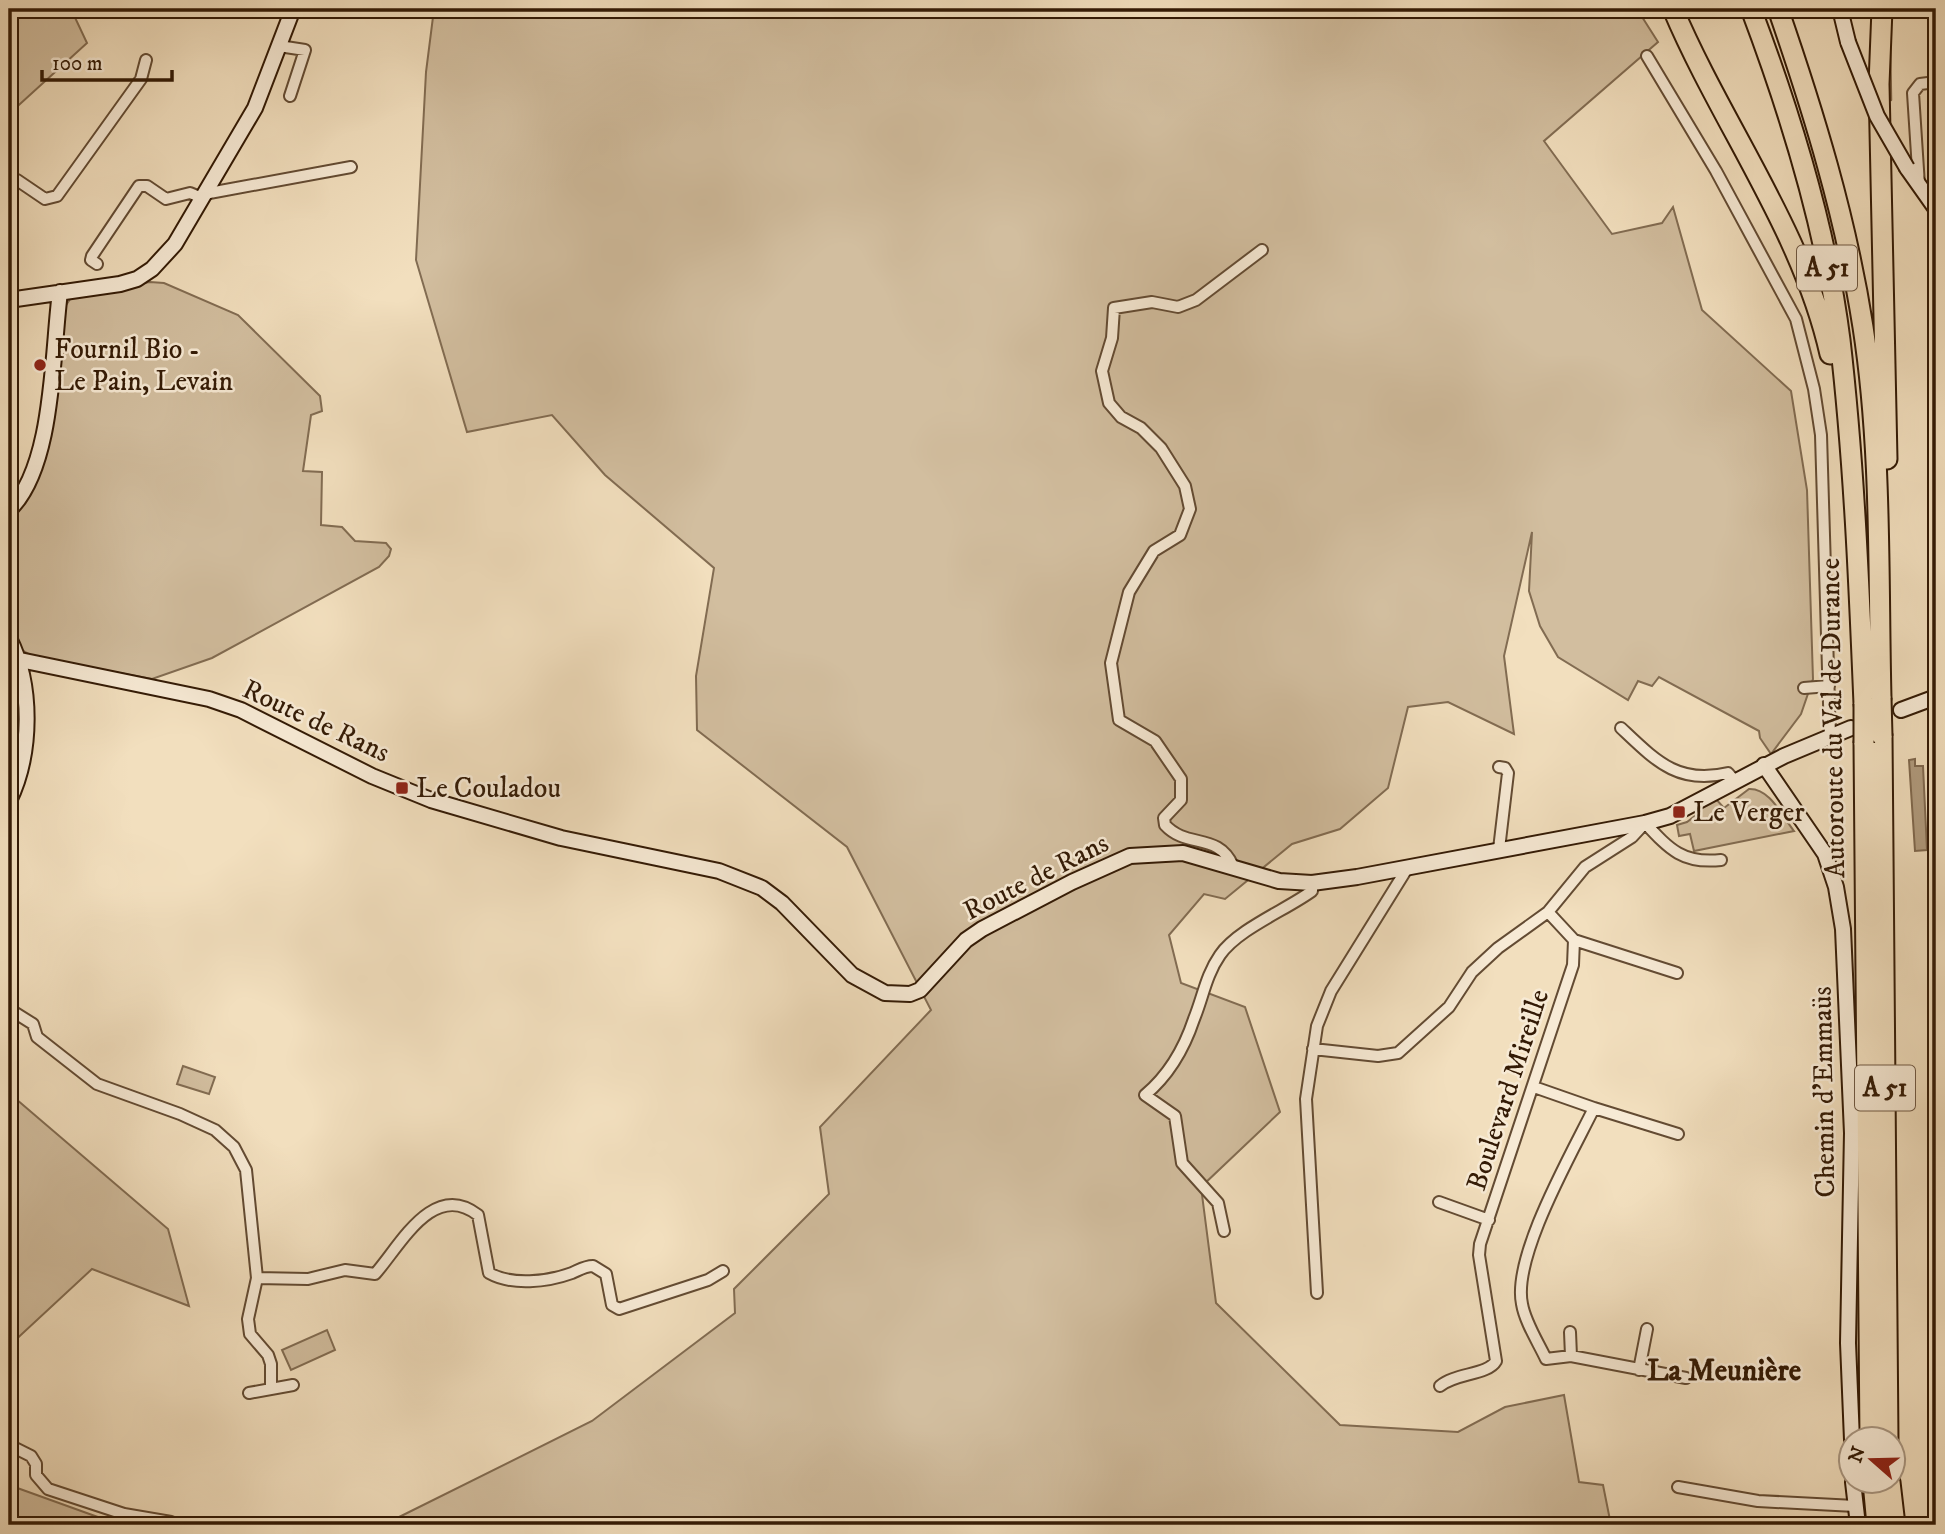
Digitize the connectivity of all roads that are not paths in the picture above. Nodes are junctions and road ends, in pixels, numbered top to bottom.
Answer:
1 (293, 9) edge
2 (1674, 9) edge
3 (1751, 9) edge
4 (1778, 9) edge
5 (1840, 9) edge
6 (1874, 9) edge
7 (1882, 9) edge
8 (279, 46) junction
9 (1647, 56) dead end
10 (146, 60) dead end
11 (1936, 82) edge
12 (1879, 84) junction
13 (290, 96) dead end
14 (351, 167) dead end
15 (9, 180) edge
16 (1919, 185) junction
17 (203, 196) junction
18 (1936, 209) edge
19 (1262, 250) dead end
20 (97, 264) dead end
21 (60, 292) junction
22 (9, 300) edge
23 (9, 510) edge
24 (1857, 537) junction
25 (9, 638) edge
26 (20, 660) junction
27 (1829, 686) junction
28 (1804, 688) dead end
29 (1936, 696) edge
30 (1872, 701) junction
31 (1901, 710) dead end
32 (1621, 728) dead end
33 (1830, 736) junction
34 (1866, 736) junction
35 (1764, 765) junction
36 (1499, 767) dead end
37 (1735, 781) junction
38 (9, 801) edge
39 (1645, 823) junction
40 (1499, 849) junction
41 (1721, 860) dead end
42 (1233, 866) junction
43 (1408, 867) junction
44 (1312, 883) junction
45 (1548, 912) junction
46 (1574, 940) junction
47 (1677, 973) dead end
48 (9, 1009) edge
49 (1313, 1049) junction
50 (1534, 1087) junction
51 (1594, 1108) junction
52 (1678, 1134) dead end
53 (1439, 1202) dead end
54 (1489, 1220) junction
55 (1224, 1231) dead end
56 (723, 1271) dead end
57 (257, 1278) junction
58 (1317, 1293) dead end
59 (1647, 1329) dead end
60 (1570, 1332) dead end
61 (1571, 1356) junction
62 (1639, 1370) junction
63 (1686, 1378) dead end
64 (293, 1385) dead end
65 (271, 1386) junction
66 (1440, 1386) dead end
67 (249, 1393) dead end
68 (1851, 1426) edge
69 (1870, 1426) edge
70 (1888, 1426) edge
71 (9, 1445) edge
72 (1678, 1487) dead end
73 (1854, 1496) edge
74 (1874, 1496) edge
75 (1892, 1496) edge
76 (1855, 1506) junction
77 (171, 1521) dead end
78 (1858, 1525) edge
79 (1877, 1525) edge
80 (1895, 1525) edge

1 - 8 street
2 - 24 highway
3 - 24 highway, Autoroute du Val de Durance / A 51
4 - 30 highway, Autoroute du Val de Durance / A 51
5 - 16 street, bridge
6 - 12 highway
7 - 12 highway
8 - 13 street
8 - 17 street
9 - 27 street
10 - 15 street
11 - 16 street
12 - 30 highway
14 - 17 street
16 - 18 street
17 - 20 street
17 - 21 street
19 - 42 street
21 - 22 street
21 - 23 street
24 - 30 highway, Autoroute du Val de Durance / A 51
25 - 26 street
26 - 38 street
26 - 42 street, Route de Rans
27 - 28 street
27 - 33 street
29 - 31 street
30 - 34 highway, Autoroute du Val de Durance / A 51, bridge
32 - 37 street
33 - 34 street, Route de Rans
33 - 35 street, Route de Rans
34 - 69 highway, Autoroute du Val de Durance / A 51
34 - 70 highway, Autoroute du Val de Durance / A 51
35 - 37 street, Route de Rans
35 - 68 street, Chemin d'Emmaüs
36 - 40 street
37 - 39 street, Route de Rans
39 - 40 street, Route de Rans
39 - 41 street
39 - 45 street
40 - 43 street, Route de Rans
42 - 44 street, Route de Rans
43 - 44 street, Route de Rans
43 - 49 street
44 - 55 street
45 - 46 street
45 - 49 street
46 - 47 street
46 - 50 street, Boulevard Mireille
48 - 57 street
49 - 58 street
50 - 51 street
50 - 54 street, Boulevard Mireille
51 - 52 street
51 - 61 street
53 - 54 street
54 - 66 street, Boulevard Mireille
56 - 57 street
57 - 65 street
59 - 62 street
60 - 61 street
61 - 62 street
62 - 63 street
64 - 65 street
65 - 67 street
71 - 77 street
72 - 76 street
73 - 76 street
74 - 79 highway
75 - 80 highway
76 - 78 street

